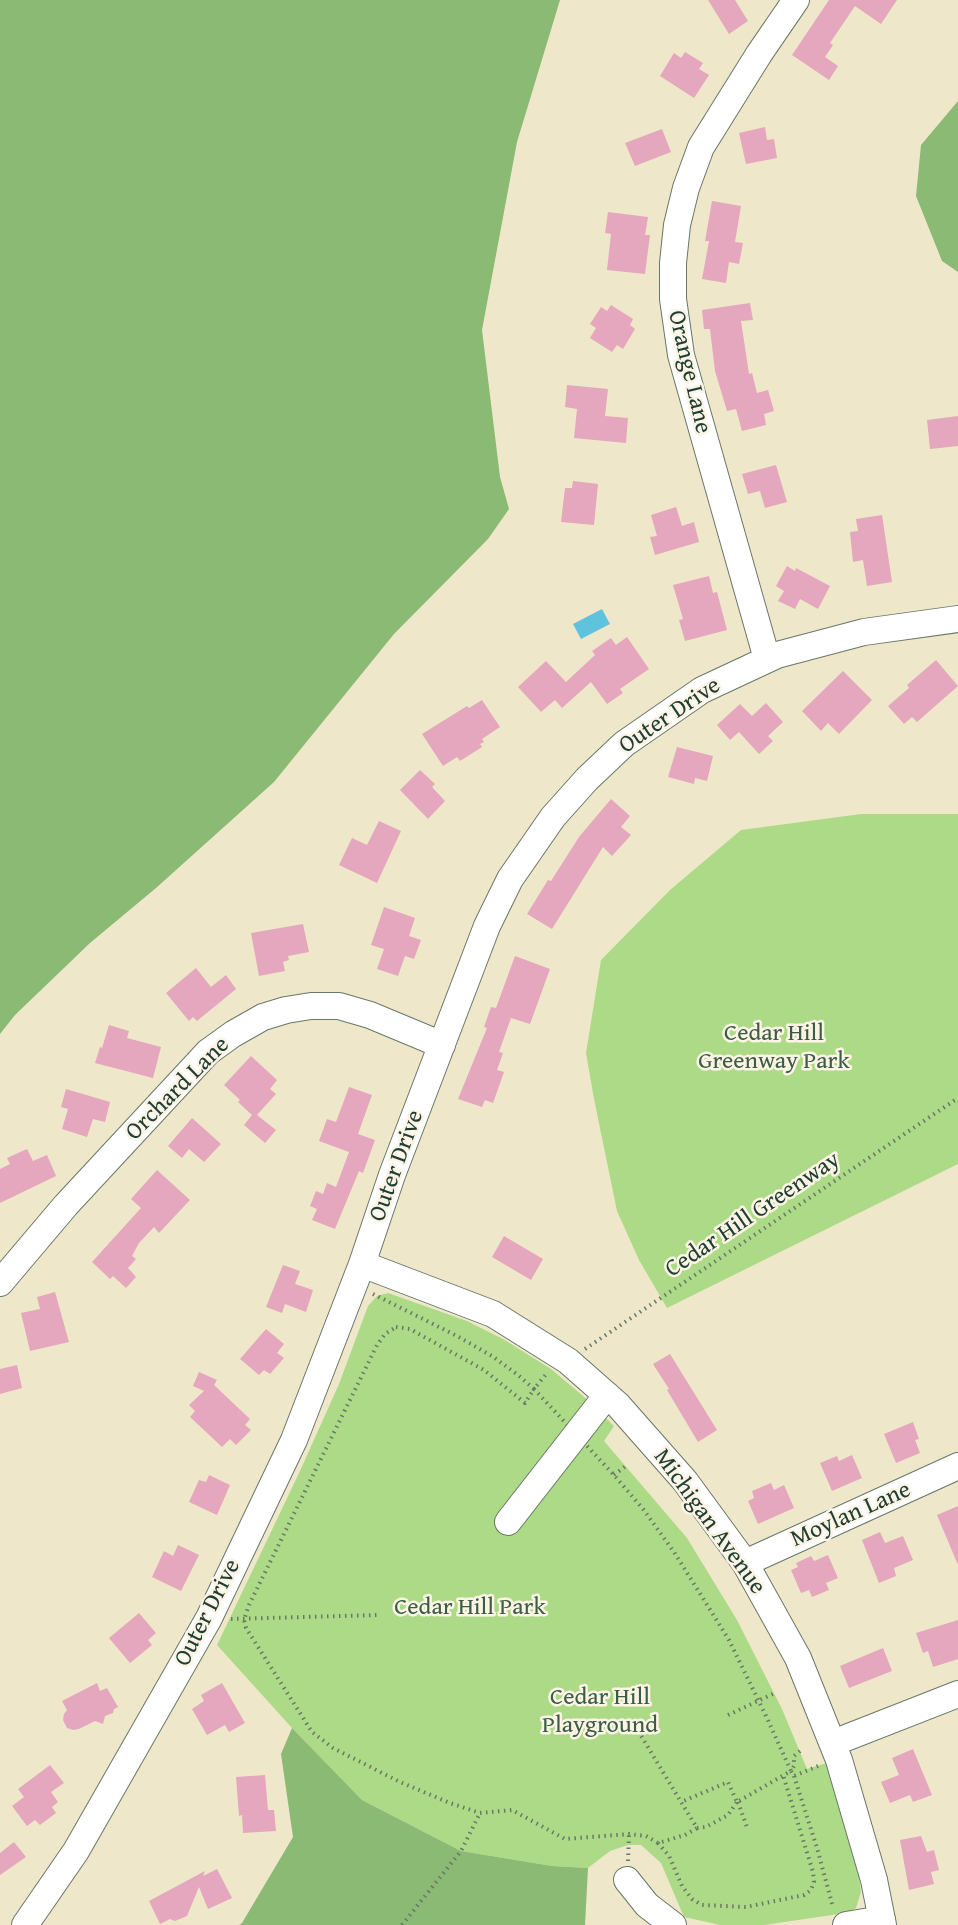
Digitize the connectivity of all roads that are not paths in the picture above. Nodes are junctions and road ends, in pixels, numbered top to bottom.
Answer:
1 (796, 0) edge
2 (958, 619) edge
3 (767, 659) junction
4 (442, 1046) junction
5 (358, 1275) junction
6 (0, 1283) edge
7 (606, 1395) junction
8 (958, 1466) edge
9 (508, 1522) dead end
10 (745, 1563) junction
11 (958, 1694) edge
12 (836, 1751) junction
13 (627, 1880) dead end
14 (841, 1919) edge
15 (883, 1922) edge
16 (25, 1925) edge
17 (673, 1925) edge

1 - 3 street, Orange Lane
2 - 3 street, Outer Drive
3 - 4 street, Outer Drive
4 - 5 street, Outer Drive
4 - 6 street, Orchard Lane
5 - 7 street, Michigan Avenue
5 - 16 street, Outer Drive
7 - 9 street
7 - 10 street, Michigan Avenue
8 - 10 street, Moylan Lane
10 - 12 street, Michigan Avenue
11 - 12 street
12 - 15 street, Michigan Avenue
13 - 17 street
14 - 15 street

